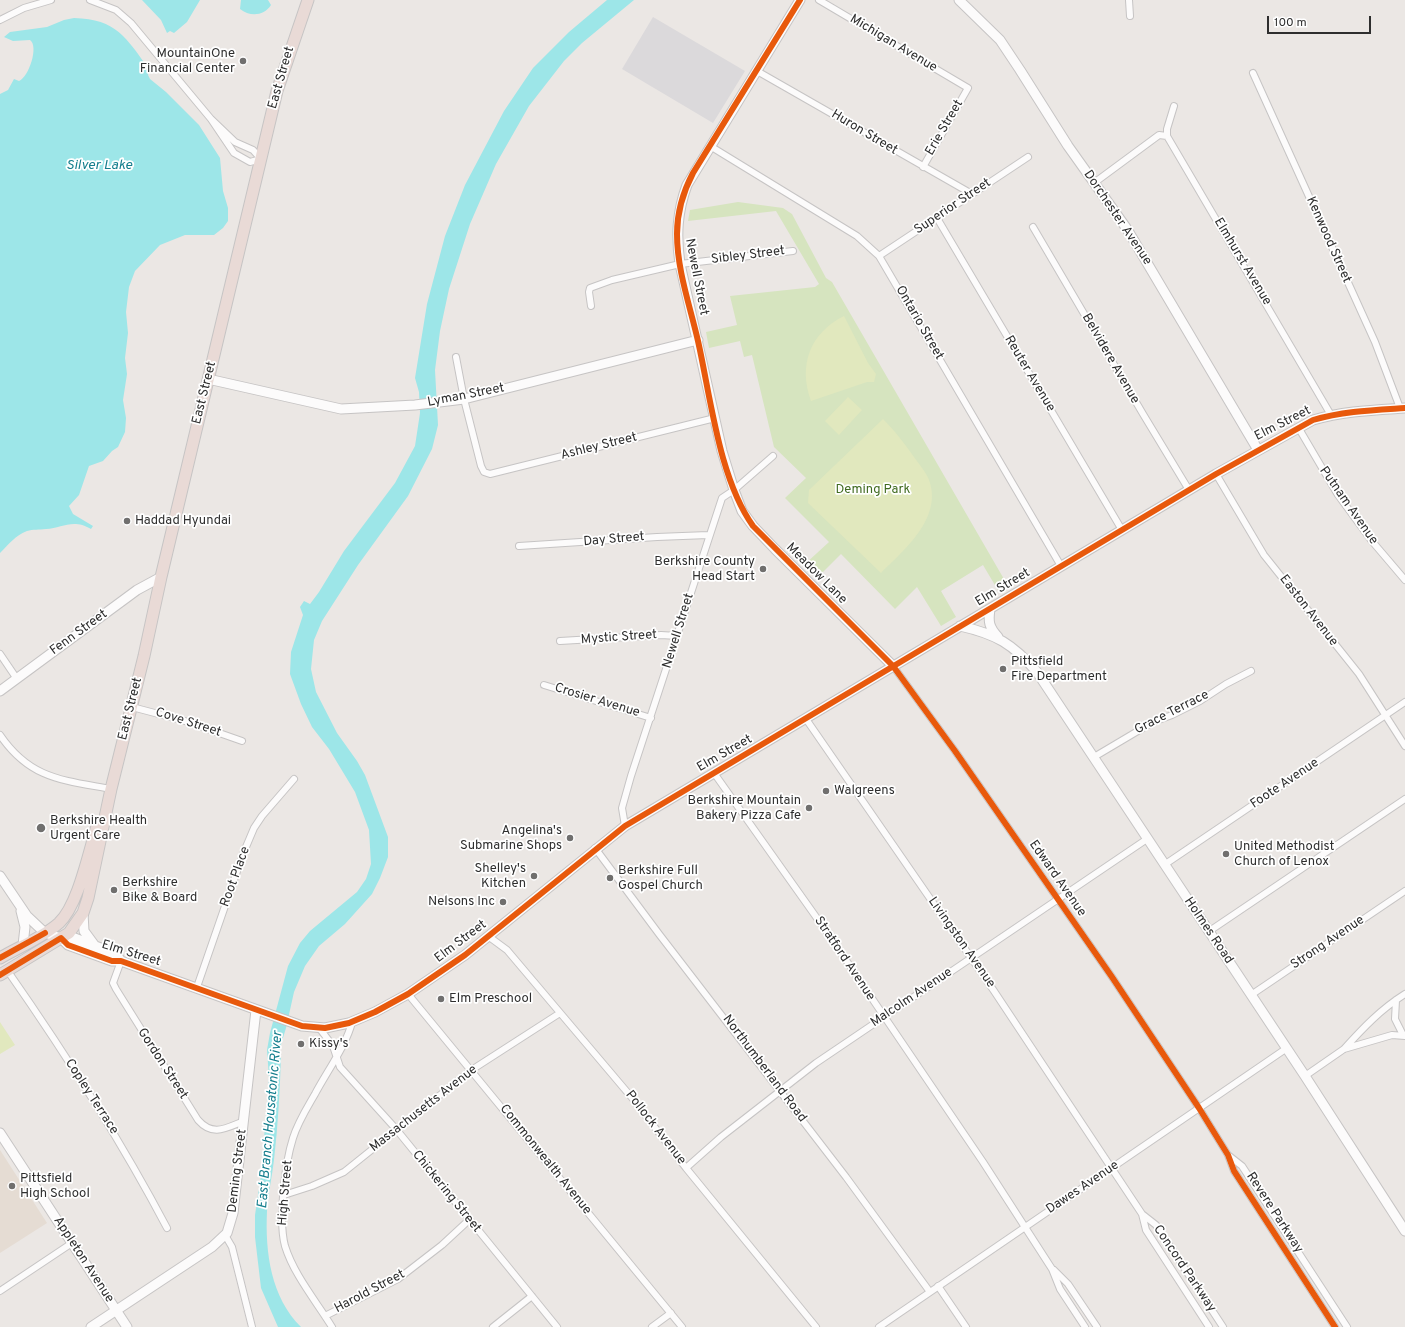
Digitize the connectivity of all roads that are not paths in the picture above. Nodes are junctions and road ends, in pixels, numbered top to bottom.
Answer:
1 (51, 0) edge
2 (90, 0) edge
3 (308, 0) edge
4 (800, 0) edge
5 (819, 0) edge
6 (1129, 0) edge
7 (961, 1) edge
8 (1130, 16) dead end
9 (0, 20) edge
10 (757, 71) junction
11 (1253, 73) dead end
12 (968, 88) joint
13 (1174, 106) dead end
14 (211, 119) junction
15 (1167, 136) junction
16 (710, 146) junction
17 (1028, 157) dead end
18 (261, 159) junction
19 (923, 167) junction
20 (1094, 184) junction
21 (972, 194) junction
22 (937, 218) junction
23 (1034, 227) dead end
24 (793, 251) dead end
25 (879, 256) junction
26 (680, 264) junction
27 (591, 306) dead end
28 (698, 340) junction
29 (456, 357) dead end
30 (208, 379) junction
31 (464, 399) junction
32 (1403, 408) edge
33 (1332, 415) junction
34 (715, 418) junction
35 (1298, 428) junction
36 (1258, 450) junction
37 (773, 456) dead end
38 (1216, 474) junction
39 (734, 490) junction
40 (1189, 490) junction
41 (1122, 530) junction
42 (708, 535) junction
43 (519, 546) dead end
44 (1061, 566) junction
45 (161, 577) junction
46 (1405, 580) edge
47 (990, 609) junction
48 (960, 626) junction
49 (677, 636) junction
50 (1002, 641) junction
51 (560, 642) dead end
52 (0, 654) edge
53 (893, 666) junction
54 (1251, 671) dead end
55 (17, 679) junction
56 (544, 685) dead end
57 (0, 692) edge
58 (1405, 702) edge
59 (132, 707) junction
60 (1385, 716) junction
61 (651, 718) junction
62 (806, 719) junction
63 (0, 735) edge
64 (242, 741) dead end
65 (1405, 746) edge
66 (1094, 757) junction
67 (714, 773) junction
68 (294, 779) dead end
69 (111, 789) junction
70 (1405, 799) edge
71 (624, 826) junction
72 (1147, 839) junction
73 (595, 848) junction
74 (1164, 865) junction
75 (0, 876) edge
76 (1405, 891) edge
77 (1057, 899) junction
78 (19, 904) junction
79 (83, 913) junction
80 (1208, 932) junction
81 (45, 933) junction
82 (488, 936) junction
83 (61, 938) junction
84 (23, 944) junction
85 (96, 947) junction
86 (0, 958) edge
87 (971, 958) junction
88 (121, 961) junction
89 (4, 972) edge
90 (197, 987) junction
91 (408, 994) junction
92 (1405, 994) edge
93 (1251, 996) junction
94 (1396, 1000) junction
95 (256, 1010) junction
96 (560, 1014) junction
97 (883, 1018) junction
98 (352, 1022) junction
99 (320, 1029) junction
100 (1404, 1036) edge
101 (1287, 1048) junction
102 (1344, 1049) junction
103 (336, 1056) junction
104 (470, 1070) junction
105 (1305, 1076) junction
106 (780, 1091) junction
107 (1199, 1108) junction
108 (244, 1121) junction
109 (396, 1129) junction
110 (0, 1133) edge
111 (1228, 1155) junction
112 (686, 1168) junction
113 (1112, 1169) junction
114 (284, 1195) junction
115 (1142, 1214) junction
116 (469, 1220) junction
117 (167, 1228) dead end
118 (1025, 1228) junction
119 (1405, 1231) edge
120 (225, 1235) junction
121 (72, 1243) junction
122 (1296, 1247) junction
123 (1286, 1253) junction
124 (1052, 1269) junction
125 (938, 1286) junction
126 (0, 1291) edge
127 (930, 1292) junction
128 (532, 1296) junction
129 (1209, 1306) junction
130 (116, 1310) junction
131 (1199, 1313) junction
132 (671, 1314) junction
133 (325, 1316) junction
134 (91, 1327) edge
135 (127, 1327) edge
136 (252, 1327) edge
137 (332, 1327) edge
138 (492, 1327) edge
139 (557, 1327) edge
140 (652, 1327) edge
141 (682, 1327) edge
142 (816, 1327) edge
143 (879, 1327) edge
144 (966, 1327) edge
145 (1085, 1327) edge
146 (1097, 1327) edge
147 (1208, 1327) edge
148 (1223, 1327) edge
149 (1335, 1327) edge
150 (1348, 1327) edge

1 - 9 street
2 - 14 street
3 - 18 highway, East Street
4 - 10 street, Newell Street
5 - 12 street, Michigan Avenue
6 - 8 street
7 - 20 street, Dorchester Avenue
10 - 16 street, Newell Street
10 - 19 street, Huron Street
11 - 32 street, Kenwood Street
12 - 19 street, Erie Street
13 - 15 street
14 - 18 street
14 - 18 street
15 - 20 street
15 - 33 street, Elmhurst Avenue
16 - 25 street, Ontario Street
16 - 26 street, Newell Street
17 - 21 street, Superior Street
18 - 30 highway, East Street
19 - 21 street, Huron Street
20 - 36 street, Dorchester Avenue
21 - 22 street, Superior Street
22 - 25 street, Superior Street
22 - 41 street, Reuter Avenue
23 - 40 street, Belvidere Avenue
24 - 26 street, Sibley Street
25 - 44 street, Ontario Street
26 - 27 street, Sibley Street
26 - 28 street, Newell Street
28 - 31 street, Lyman Street
28 - 34 street, Newell Street
29 - 31 street
30 - 31 street, Lyman Street
30 - 45 highway, East Street
31 - 34 street, Ashley Street
32 - 33 street, Elm Street
33 - 35 street, Elm Street
34 - 39 street, Newell Street
35 - 36 street, Elm Street
35 - 46 street, Putnam Avenue
36 - 38 street, Elm Street
37 - 39 street
38 - 40 street, Elm Street
38 - 60 street, Easton Avenue
39 - 42 street, Newell Street
39 - 53 street, Meadow Lane
40 - 41 street, Elm Street
41 - 44 street, Elm Street
42 - 43 street, Day Street
42 - 49 street, Newell Street
44 - 47 street, Elm Street
45 - 55 street, Fenn Street
45 - 59 highway, East Street
47 - 48 street, Elm Street
47 - 50 street, Holmes Road
48 - 50 street, Holmes Road
48 - 53 street, Elm Street
49 - 51 street, Mystic Street
49 - 61 street, Newell Street
50 - 66 street, Holmes Road
52 - 55 street
53 - 62 street, Elm Street
53 - 77 street, Edward Avenue
54 - 66 street, Grace Terrace
55 - 57 street, Fenn Street
56 - 61 street, Crosier Avenue
58 - 60 street, Foote Avenue
59 - 64 street, Cove Street
59 - 69 highway, East Street
60 - 65 street, Easton Avenue
60 - 74 street, Foote Avenue
61 - 71 street, Newell Street
62 - 67 street, Elm Street
62 - 87 street, Livingston Avenue
63 - 69 street
66 - 72 street, Holmes Road
67 - 71 street, Elm Street
67 - 97 street, Stratford Avenue
68 - 90 street, Root Place
69 - 79 highway, East Street
69 - 81 highway, East Street
70 - 80 street
71 - 73 street, Elm Street
72 - 74 street, Holmes Road
72 - 77 street, Malcolm Avenue
73 - 82 street, Elm Street
73 - 106 street, Northumberland Road
74 - 80 street, Holmes Road
75 - 78 street
76 - 93 street, Strong Avenue
77 - 87 street, Malcolm Avenue
77 - 107 street, Edward Avenue
78 - 81 street
78 - 84 street
79 - 83 highway, East Street
79 - 85 street, Elm Street
80 - 93 street, Holmes Road
81 - 83 street
81 - 84 highway, East Street
82 - 91 street, Elm Street
82 - 96 street, Pollock Avenue
83 - 85 street, Elm Street
83 - 88 street, Elm Street
83 - 89 highway, East Street
84 - 86 highway, East Street
85 - 88 street, Elm Street
87 - 97 street, Malcolm Avenue
87 - 113 street, Livingston Avenue
88 - 90 street, Elm Street
88 - 108 street, Gordon Street
89 - 117 street, Copley Terrace
90 - 95 street, Elm Street
91 - 98 street, Elm Street
91 - 104 street, Commonwealth Avenue
92 - 94 street
93 - 101 street, Holmes Road
94 - 100 street
94 - 102 street
95 - 99 street, Elm Street
95 - 108 street, Deming Street
96 - 104 street, Massachusetts Avenue
96 - 112 street, Pollock Avenue
97 - 106 street, Malcolm Avenue
97 - 118 street, Stratford Avenue
98 - 99 street, Elm Street
98 - 103 street, High Street
99 - 103 street
100 - 102 street
101 - 105 street, Holmes Road
101 - 107 street, Dawes Avenue
102 - 105 street
103 - 109 street, Chickering Street
103 - 114 street, High Street
104 - 109 street, Massachusetts Avenue
104 - 132 street, Commonwealth Avenue
105 - 119 street, Holmes Road
106 - 112 street, Malcolm Avenue
106 - 127 street, Northumberland Road
107 - 111 street, Revere Parkway
107 - 113 street, Dawes Avenue
108 - 120 street, Deming Street
109 - 114 street, Massachusetts Avenue
109 - 116 street, Chickering Street
110 - 121 street, Appleton Avenue
111 - 122 street, Revere Parkway
111 - 123 street, Revere Parkway
112 - 142 street, Pollock Avenue
113 - 115 street, Concord Parkway
113 - 118 street, Dawes Avenue
114 - 133 street, High Street
115 - 129 street, Concord Parkway
115 - 131 street, Concord Parkway
116 - 128 street, Chickering Street
116 - 133 street, Harold Street
118 - 124 street, Stratford Avenue
118 - 125 street, Dawes Avenue
120 - 130 street
120 - 136 street
121 - 126 street
121 - 130 street, Appleton Avenue
122 - 123 street
122 - 150 street, Revere Parkway
123 - 149 street, Revere Parkway
124 - 145 street
124 - 146 street
125 - 127 street, Dawes Avenue
125 - 144 street
127 - 143 street, Dawes Avenue
128 - 138 street
128 - 139 street, Chickering Street
129 - 131 street
129 - 148 street, Concord Parkway
130 - 134 street
130 - 135 street, Appleton Avenue
131 - 147 street, Concord Parkway
132 - 140 street
132 - 141 street, Commonwealth Avenue
133 - 137 street, High Street

